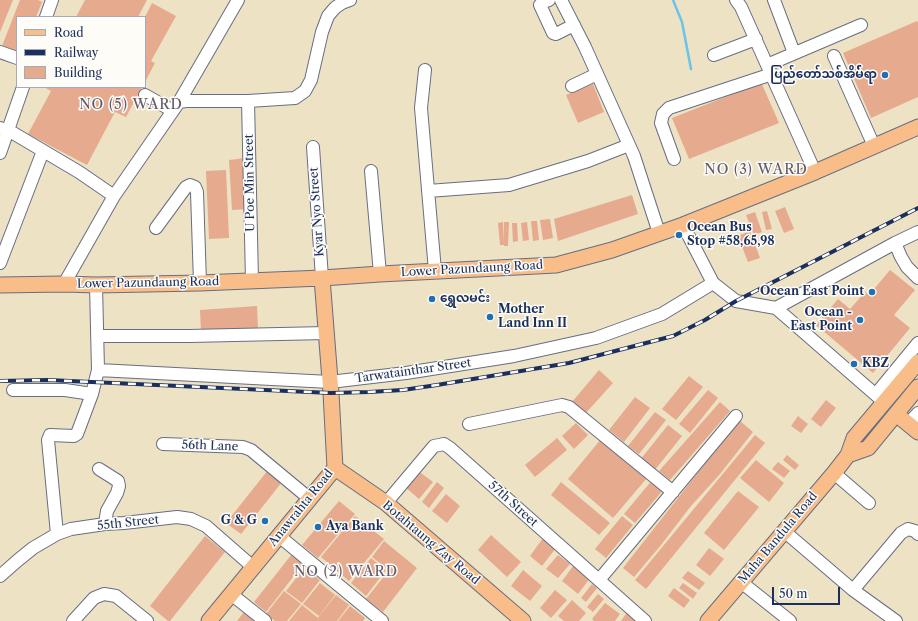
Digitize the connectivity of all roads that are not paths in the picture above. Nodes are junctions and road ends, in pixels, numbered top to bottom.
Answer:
1 (52, 0) edge
2 (238, 0) edge
3 (350, 0) edge
4 (549, 0) edge
5 (561, 0) edge
6 (736, 0) edge
7 (774, 0) edge
8 (46, 16) edge
9 (574, 25) junction
10 (861, 25) dead end
11 (756, 39) junction
12 (0, 52) edge
13 (794, 53) junction
14 (714, 55) dead end
15 (834, 56) dead end
16 (16, 58) edge
17 (425, 70) dead end
18 (769, 70) junction
19 (597, 74) junction
20 (572, 86) dead end
21 (22, 88) edge
22 (145, 95) dead end
23 (248, 101) junction
24 (176, 106) junction
25 (918, 127) edge
26 (4, 129) edge
27 (629, 145) junction
28 (874, 146) junction
29 (313, 147) dead end
30 (43, 151) junction
31 (0, 153) edge
32 (674, 159) dead end
33 (371, 171) dead end
34 (815, 172) junction
35 (428, 191) junction
36 (114, 196) junction
37 (683, 225) junction
38 (156, 228) dead end
39 (918, 232) edge
40 (659, 234) junction
41 (5, 236) edge
42 (895, 243) junction
43 (0, 264) edge
44 (435, 272) junction
45 (252, 273) junction
46 (380, 274) junction
47 (322, 278) junction
48 (918, 278) edge
49 (200, 283) junction
50 (713, 283) junction
51 (64, 284) junction
52 (0, 285) edge
53 (96, 285) junction
54 (776, 308) junction
55 (326, 333) junction
56 (97, 336) junction
57 (918, 343) edge
58 (918, 362) edge
59 (98, 370) junction
60 (330, 382) junction
61 (918, 387) edge
62 (13, 390) dead end
63 (92, 394) junction
64 (880, 398) junction
65 (918, 413) edge
66 (896, 414) junction
67 (736, 416) dead end
68 (469, 424) dead end
69 (913, 428) edge
70 (163, 444) dead end
71 (848, 455) junction
72 (335, 468) junction
73 (99, 469) dead end
74 (834, 473) junction
75 (673, 492) junction
76 (310, 499) junction
77 (386, 503) junction
78 (870, 503) dead end
79 (105, 524) junction
80 (916, 529) edge
81 (784, 530) junction
82 (57, 534) junction
83 (279, 536) junction
84 (253, 567) junction
85 (0, 576) edge
86 (599, 580) junction
87 (742, 582) junction
88 (853, 590) junction
89 (231, 594) junction
90 (73, 621) edge
91 (147, 621) edge
92 (209, 621) edge
93 (265, 621) edge
94 (382, 621) edge
95 (524, 621) edge
96 (645, 621) edge
97 (708, 621) edge
98 (790, 621) edge
99 (896, 621) edge

1 - 8 street
2 - 24 street
3 - 23 street
4 - 9 street
5 - 9 street
6 - 11 street
7 - 13 street
9 - 19 street
10 - 13 street
11 - 14 street
11 - 18 street
12 - 16 street
13 - 18 street
15 - 28 street
17 - 35 street
18 - 32 street
18 - 34 street
19 - 20 street
19 - 27 street
21 - 26 street
22 - 24 street
23 - 24 street
23 - 45 street, U Poe Min Street
24 - 36 street
25 - 28 main road, Lower Pazundaung Road
26 - 30 street
26 - 31 street
27 - 35 street
27 - 40 street
28 - 34 main road, Lower Pazundaung Road
29 - 47 street, Kyar Nyo Street
30 - 36 street
30 - 41 street
33 - 46 street
34 - 37 main road, Lower Pazundaung Road
35 - 44 street
36 - 51 street
37 - 40 main road, Lower Pazundaung Road
37 - 50 street
38 - 49 street
39 - 42 street
40 - 44 main road, Lower Pazundaung Road
41 - 43 street
42 - 48 street
42 - 54 street
44 - 46 main road, Lower Pazundaung Road
45 - 47 main road, Lower Pazundaung Road
45 - 49 main road, Lower Pazundaung Road
46 - 47 main road, Lower Pazundaung Road
47 - 55 main road, Anawrahta Road
49 - 53 main road, Lower Pazundaung Road
50 - 54 street
50 - 60 street, Tarwatainthar Street
51 - 52 main road, Lower Pazundaung Road
51 - 53 main road, Lower Pazundaung Road
53 - 56 street
54 - 64 street
55 - 56 street
55 - 60 main road, Anawrahta Road
56 - 59 street
57 - 64 street
58 - 64 main road, Maha Bandula Road
59 - 60 street, Tarwatainthar Street
59 - 63 street
60 - 72 main road, Anawrahta Road
61 - 66 main road
62 - 63 street
63 - 82 street
64 - 71 main road, Maha Bandula Road
65 - 69 street
66 - 69 main road
66 - 71 main road
67 - 75 street
68 - 75 street
70 - 76 street, 56th Lane
71 - 74 main road, Maha Bandula Road
72 - 76 main road, Anawrahta Road
72 - 77 main road, Botahtaung Zay Road
73 - 79 street
74 - 78 street
74 - 81 main road, Maha Bandula Road
75 - 86 street
76 - 83 main road, Anawrahta Road
77 - 86 street, 57th Street
77 - 95 main road, Botahtaung Zay Road
79 - 82 street, 55th Street
79 - 84 street, 55th Street
80 - 88 street
81 - 87 main road, Maha Bandula Road
81 - 88 street
82 - 85 street, 55th Street
83 - 84 main road, Anawrahta Road
83 - 94 street
84 - 89 main road, Anawrahta Road
86 - 96 street, 57th Street
87 - 97 main road, Maha Bandula Road
87 - 98 street
88 - 99 street
89 - 92 main road, Anawrahta Road
89 - 93 street
90 - 91 street

